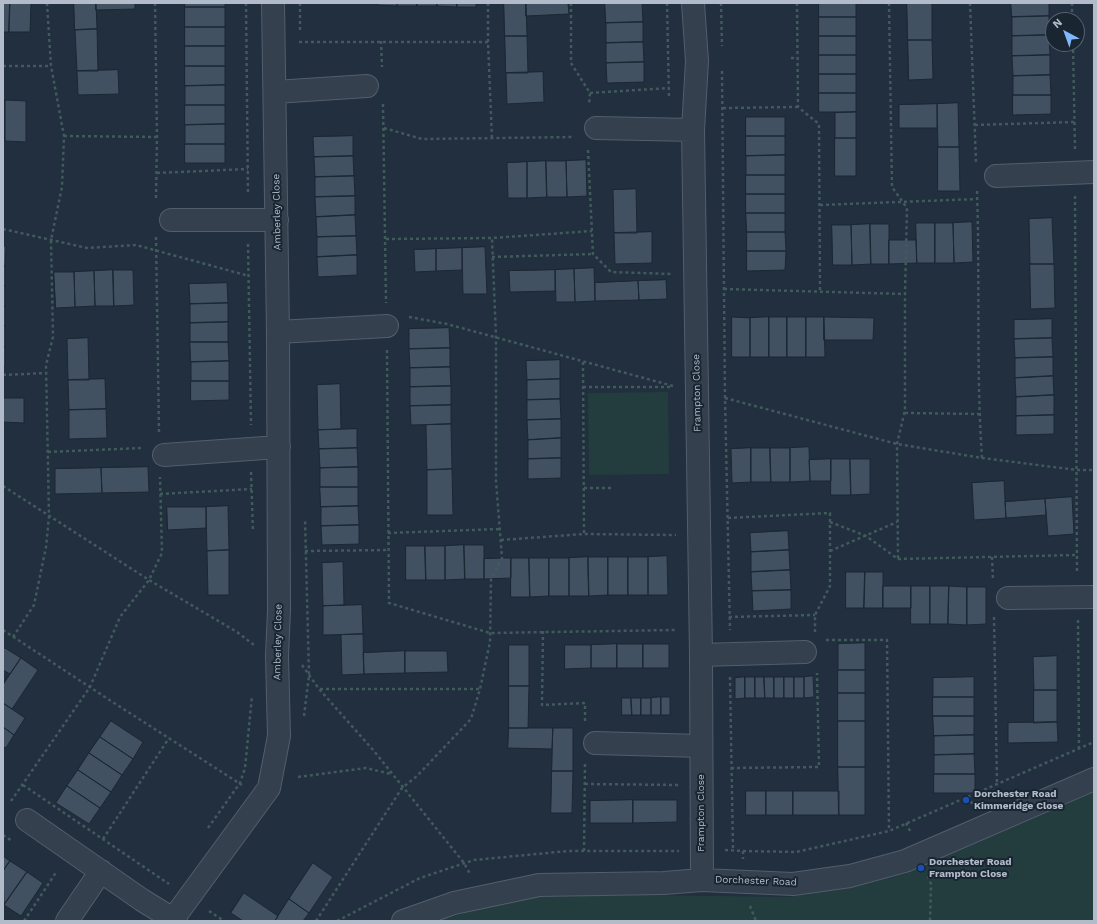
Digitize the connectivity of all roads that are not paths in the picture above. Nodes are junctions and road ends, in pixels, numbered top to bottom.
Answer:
1 (273, 3) edge
2 (693, 3) edge
3 (378, 85) road end
4 (275, 92) junction
5 (693, 130) junction
6 (588, 136) road end
7 (1085, 172) edge
8 (983, 177) road end
9 (171, 220) dead end
10 (277, 220) junction
11 (386, 319) road end
12 (278, 332) junction
13 (279, 447) junction
14 (161, 455) road end
15 (1086, 597) edge
16 (1001, 605) road end
17 (806, 652) dead end
18 (700, 655) junction
19 (588, 743) road end
20 (701, 746) junction
21 (1094, 779) edge
22 (27, 820) dead end
23 (101, 871) junction
24 (702, 880) junction
25 (175, 920) edge
26 (67, 921) edge
27 (403, 921) edge

1 - 4 street, Amberley Close
2 - 5 street, Frampton Close
3 - 4 street
4 - 10 street, Amberley Close
5 - 6 street
5 - 18 street, Frampton Close
7 - 8 street
9 - 10 street
10 - 12 street, Amberley Close
11 - 12 street
12 - 13 street, Amberley Close
13 - 14 street
13 - 25 street, Amberley Close
15 - 16 street
17 - 18 street
18 - 20 street, Frampton Close
19 - 20 street
20 - 24 street, Frampton Close
21 - 24 street, Dorchester Road
22 - 23 street, Amberley Close
23 - 25 street, Amberley Close
23 - 26 street
24 - 27 street, Dorchester Road

